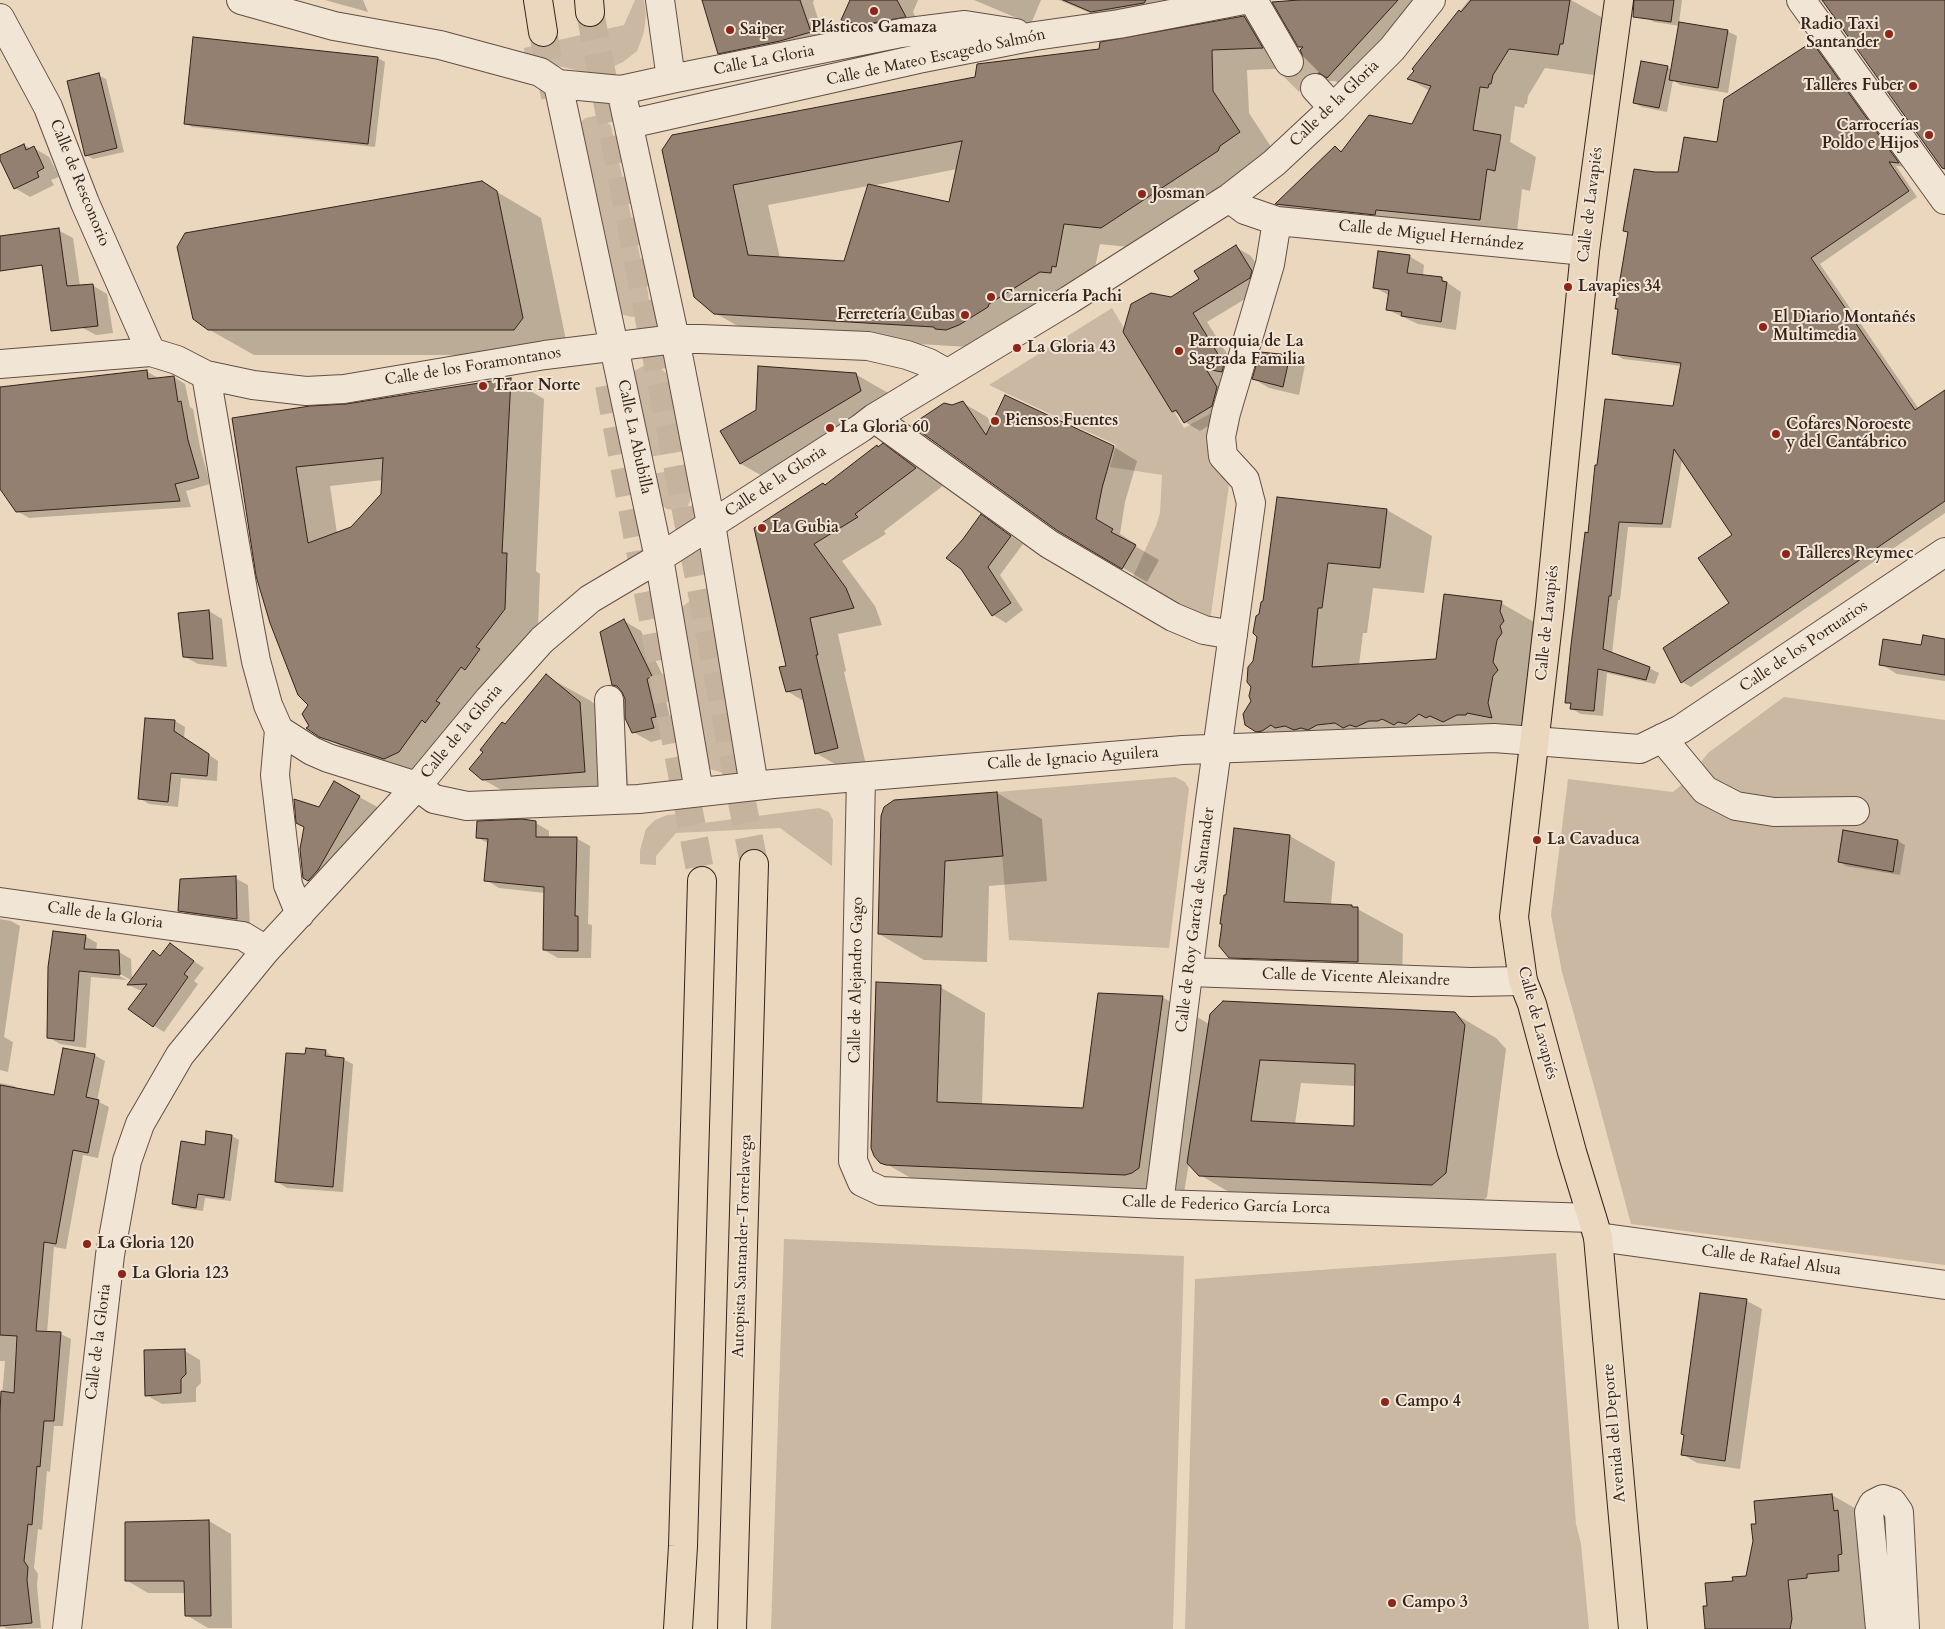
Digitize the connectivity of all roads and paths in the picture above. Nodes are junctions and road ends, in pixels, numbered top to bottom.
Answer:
1 (12, 0) edge
2 (241, 0) edge
3 (538, 0) edge
4 (660, 0) edge
5 (1244, 0) edge
6 (1253, 0) edge
7 (1618, 0) edge
8 (1801, 0) edge
9 (1426, 1) edge
10 (0, 6) edge
11 (0, 18) edge
12 (543, 32) tunnel mouth
13 (1035, 36) junction
14 (1289, 62) tunnel mouth
15 (671, 79) junction
16 (558, 84) junction
17 (621, 90) junction
18 (629, 124) junction
19 (1944, 195) edge
20 (1229, 198) junction
21 (1277, 221) junction
22 (1585, 251) junction
23 (675, 339) junction
24 (615, 346) junction
25 (151, 352) junction
26 (0, 364) edge
27 (947, 373) junction
28 (206, 375) junction
29 (874, 418) junction
30 (711, 524) junction
31 (1945, 552) edge
32 (659, 558) junction
33 (1233, 635) junction
34 (609, 700) dead end
35 (279, 730) junction
36 (1662, 738) junction
37 (1534, 741) junction
38 (1218, 749) junction
39 (861, 777) junction
40 (417, 786) junction
41 (754, 786) junction
42 (699, 792) junction
43 (613, 800) junction
44 (1854, 811) dead end
45 (754, 864) tunnel mouth
46 (702, 881) tunnel mouth
47 (0, 902) edge
48 (300, 914) junction
49 (266, 950) junction
50 (1189, 972) junction
51 (1523, 981) junction
52 (862, 1182) joint
53 (1160, 1204) junction
54 (1595, 1227) junction
55 (1945, 1285) edge
56 (67, 1629) edge
57 (678, 1629) edge
58 (732, 1629) edge
59 (1633, 1629) edge
60 (1880, 1629) edge
61 (1905, 1629) edge

1 - 10 street
2 - 16 street
3 - 12 main road
4 - 15 street
5 - 13 street, Calle de Mateo Escagedo Salmón
6 - 14 street
7 - 22 main road, Calle de Lavapiés
8 - 19 street
9 - 20 street, Calle de la Gloria
11 - 25 street, Calle de Resconorio
13 - 15 street, Calle La Gloria
13 - 18 street, Calle de Mateo Escagedo Salmón
15 - 17 street, Calle La Gloria
16 - 17 street
16 - 24 street, Calle La Abubilla
17 - 18 street
18 - 23 street
20 - 21 street
20 - 27 street, Calle de la Gloria
21 - 22 street, Calle de Miguel Hernández
21 - 33 street, Calle de Roy García de Santander
22 - 37 main road, Calle de Lavapiés
23 - 24 street, Calle de los Foramontanos
23 - 27 street, Calle de los Foramontanos
23 - 30 street
24 - 28 street, Calle de los Foramontanos
24 - 32 street, Calle La Abubilla
25 - 26 street, Calle de los Foramontanos
25 - 28 street, Calle de los Foramontanos
27 - 29 street, Calle de la Gloria
28 - 35 street
29 - 30 street, Calle de la Gloria
29 - 33 street
30 - 32 street, Calle de la Gloria
30 - 41 street
31 - 36 street, Calle de los Portuarios
32 - 40 street, Calle de la Gloria
32 - 42 street, Calle La Abubilla
33 - 38 street, Calle de Roy García de Santander
34 - 43 street
35 - 40 street, Calle de la Gloria
35 - 48 street
36 - 37 street, Calle de los Portuarios
36 - 44 street
37 - 38 street, Calle de Ignacio Aguilera
37 - 51 main road, Calle de Lavapiés
38 - 39 street, Calle de Ignacio Aguilera
38 - 50 street, Calle de Roy García de Santander
39 - 41 street, Calle de Ignacio Aguilera
39 - 52 street, Calle de Alejandro Gago
40 - 43 street, Calle de Ignacio Aguilera
40 - 48 street, Calle de la Gloria
41 - 42 street, Calle de Ignacio Aguilera
42 - 43 street, Calle de Ignacio Aguilera
45 - 58 main road, Autopista Santander-Torrelavega
46 - 57 main road
47 - 49 street, Calle de la Gloria
48 - 49 street, Calle de la Gloria
49 - 56 street, Calle de la Gloria
50 - 51 street, Calle de Vicente Aleixandre
50 - 53 street, Calle de Roy García de Santander
51 - 54 main road, Calle de Lavapiés
52 - 53 street, Calle de Federico García Lorca
53 - 54 street, Calle de Federico García Lorca
54 - 55 street, Calle de Rafael Alsua
54 - 59 main road, Avenida del Deporte
60 - 61 street

